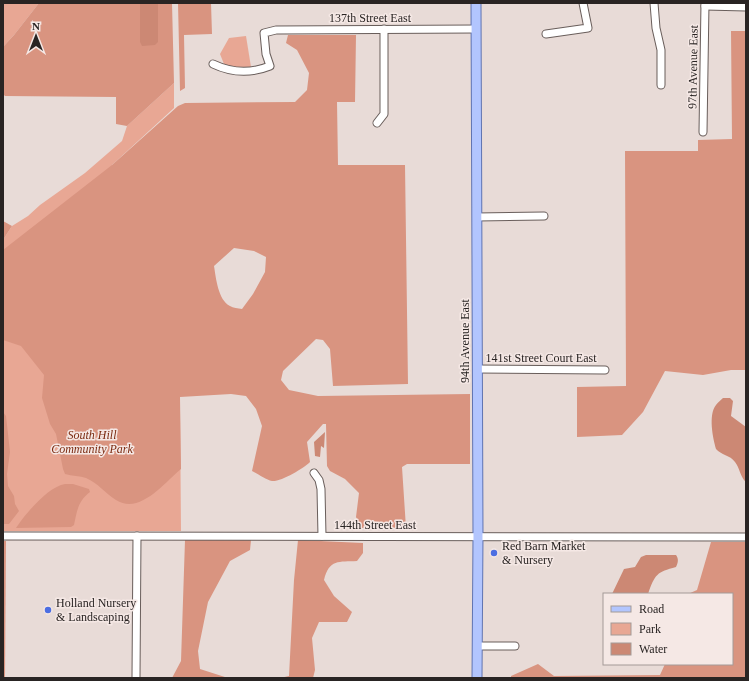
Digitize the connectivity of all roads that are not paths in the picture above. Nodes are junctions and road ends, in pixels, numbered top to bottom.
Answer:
1 (476, 3) edge
2 (583, 3) edge
3 (654, 3) edge
4 (705, 5) edge
5 (746, 7) edge
6 (384, 29) junction
7 (476, 29) junction
8 (546, 34) dead end
9 (212, 64) dead end
10 (661, 85) dead end
11 (377, 123) dead end
12 (703, 132) dead end
13 (544, 216) dead end
14 (477, 217) junction
15 (477, 369) junction
16 (605, 370) dead end
17 (314, 473) dead end
18 (3, 536) edge
19 (137, 536) junction
20 (322, 536) junction
21 (478, 536) junction
22 (746, 537) edge
23 (477, 646) junction
24 (515, 646) dead end
25 (136, 677) dead end
26 (477, 678) edge

1 - 7 main road, 94th Avenue East
2 - 8 street
3 - 10 street
4 - 5 street
4 - 12 street, 97th Avenue East
6 - 7 street, 137th Street East
6 - 9 street, 137th Street East
6 - 11 street
7 - 14 main road, 94th Avenue East
13 - 14 street
14 - 15 main road, 94th Avenue East
15 - 16 street, 141st Street Court East
15 - 21 main road, 94th Avenue East
17 - 20 street
18 - 19 street, 144th Street East
19 - 20 street, 144th Street East
19 - 25 street
20 - 21 street, 144th Street East
21 - 22 street, 144th Street East
21 - 23 main road, 94th Avenue East
23 - 24 street
23 - 26 main road, 94th Avenue East

